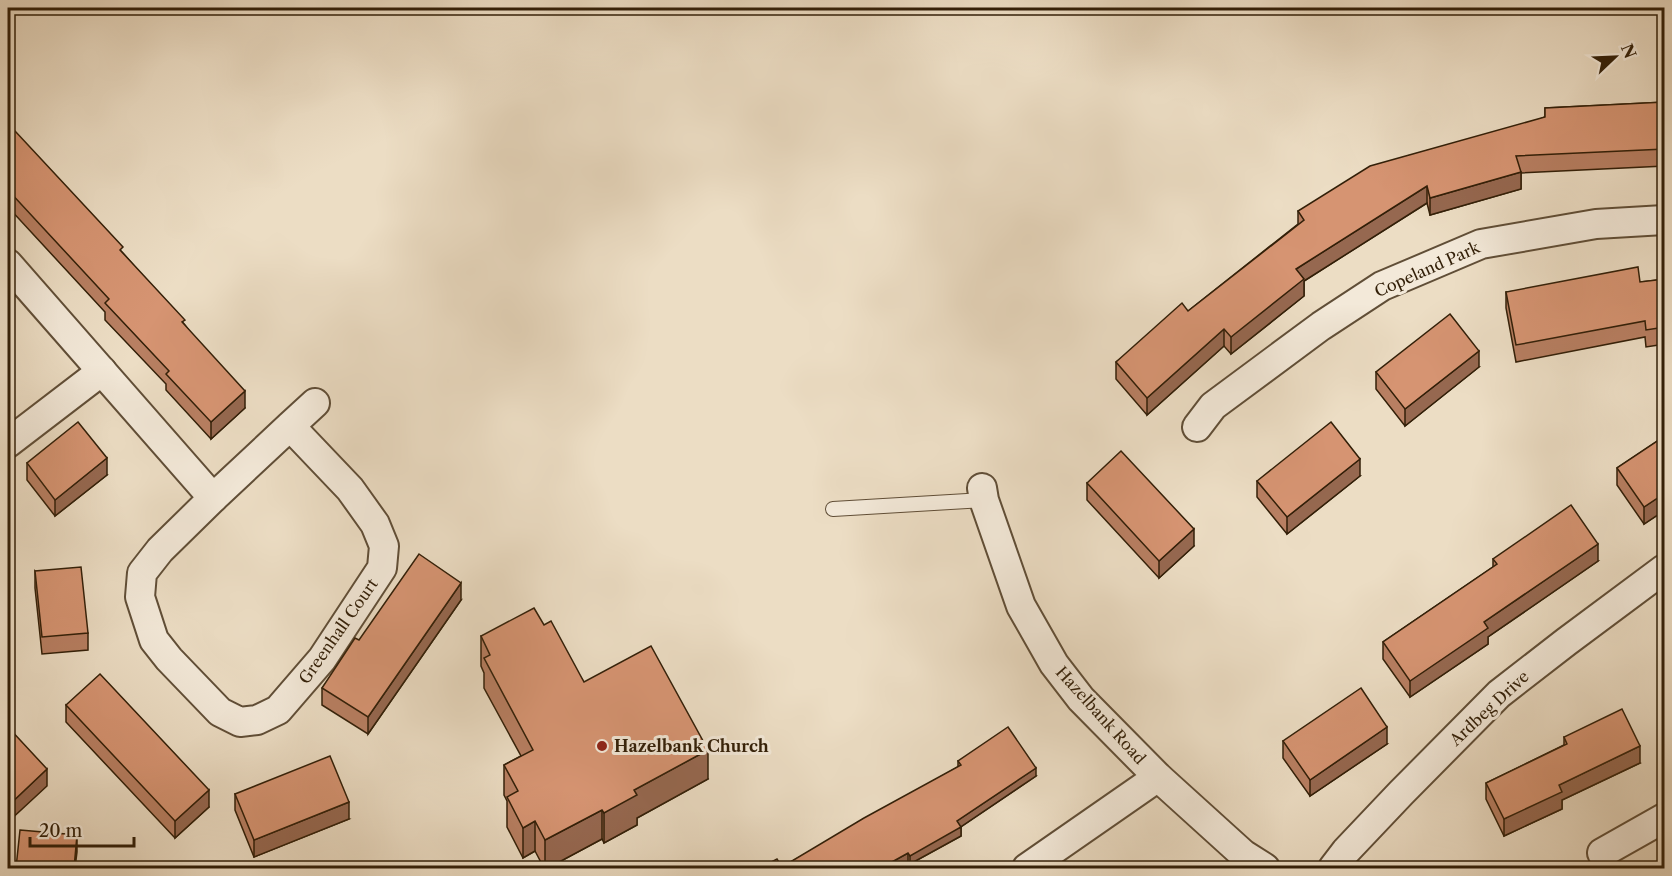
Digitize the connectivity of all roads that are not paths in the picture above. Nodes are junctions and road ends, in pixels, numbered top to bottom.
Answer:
1 (1665, 220) edge
2 (8, 264) edge
3 (102, 371) junction
4 (315, 403) dead end
5 (290, 426) junction
6 (1197, 427) dead end
7 (8, 443) edge
8 (983, 494) joint
9 (213, 498) junction
10 (833, 509) dead end
11 (1665, 569) edge
12 (1158, 777) junction
13 (1665, 818) edge
14 (1602, 853) dead end
15 (1027, 868) edge
16 (1265, 868) edge
17 (1333, 868) edge

1 - 6 street, Copeland Park
2 - 3 street
3 - 7 street
3 - 9 street
4 - 5 street, Greenhall Court
5 - 9 street, Greenhall Court
5 - 9 street, Greenhall Court
8 - 10 lane
8 - 12 street, Hazelbank Road
11 - 17 street, Ardbeg Drive
12 - 15 street
12 - 16 street, Hazelbank Road
13 - 14 street

